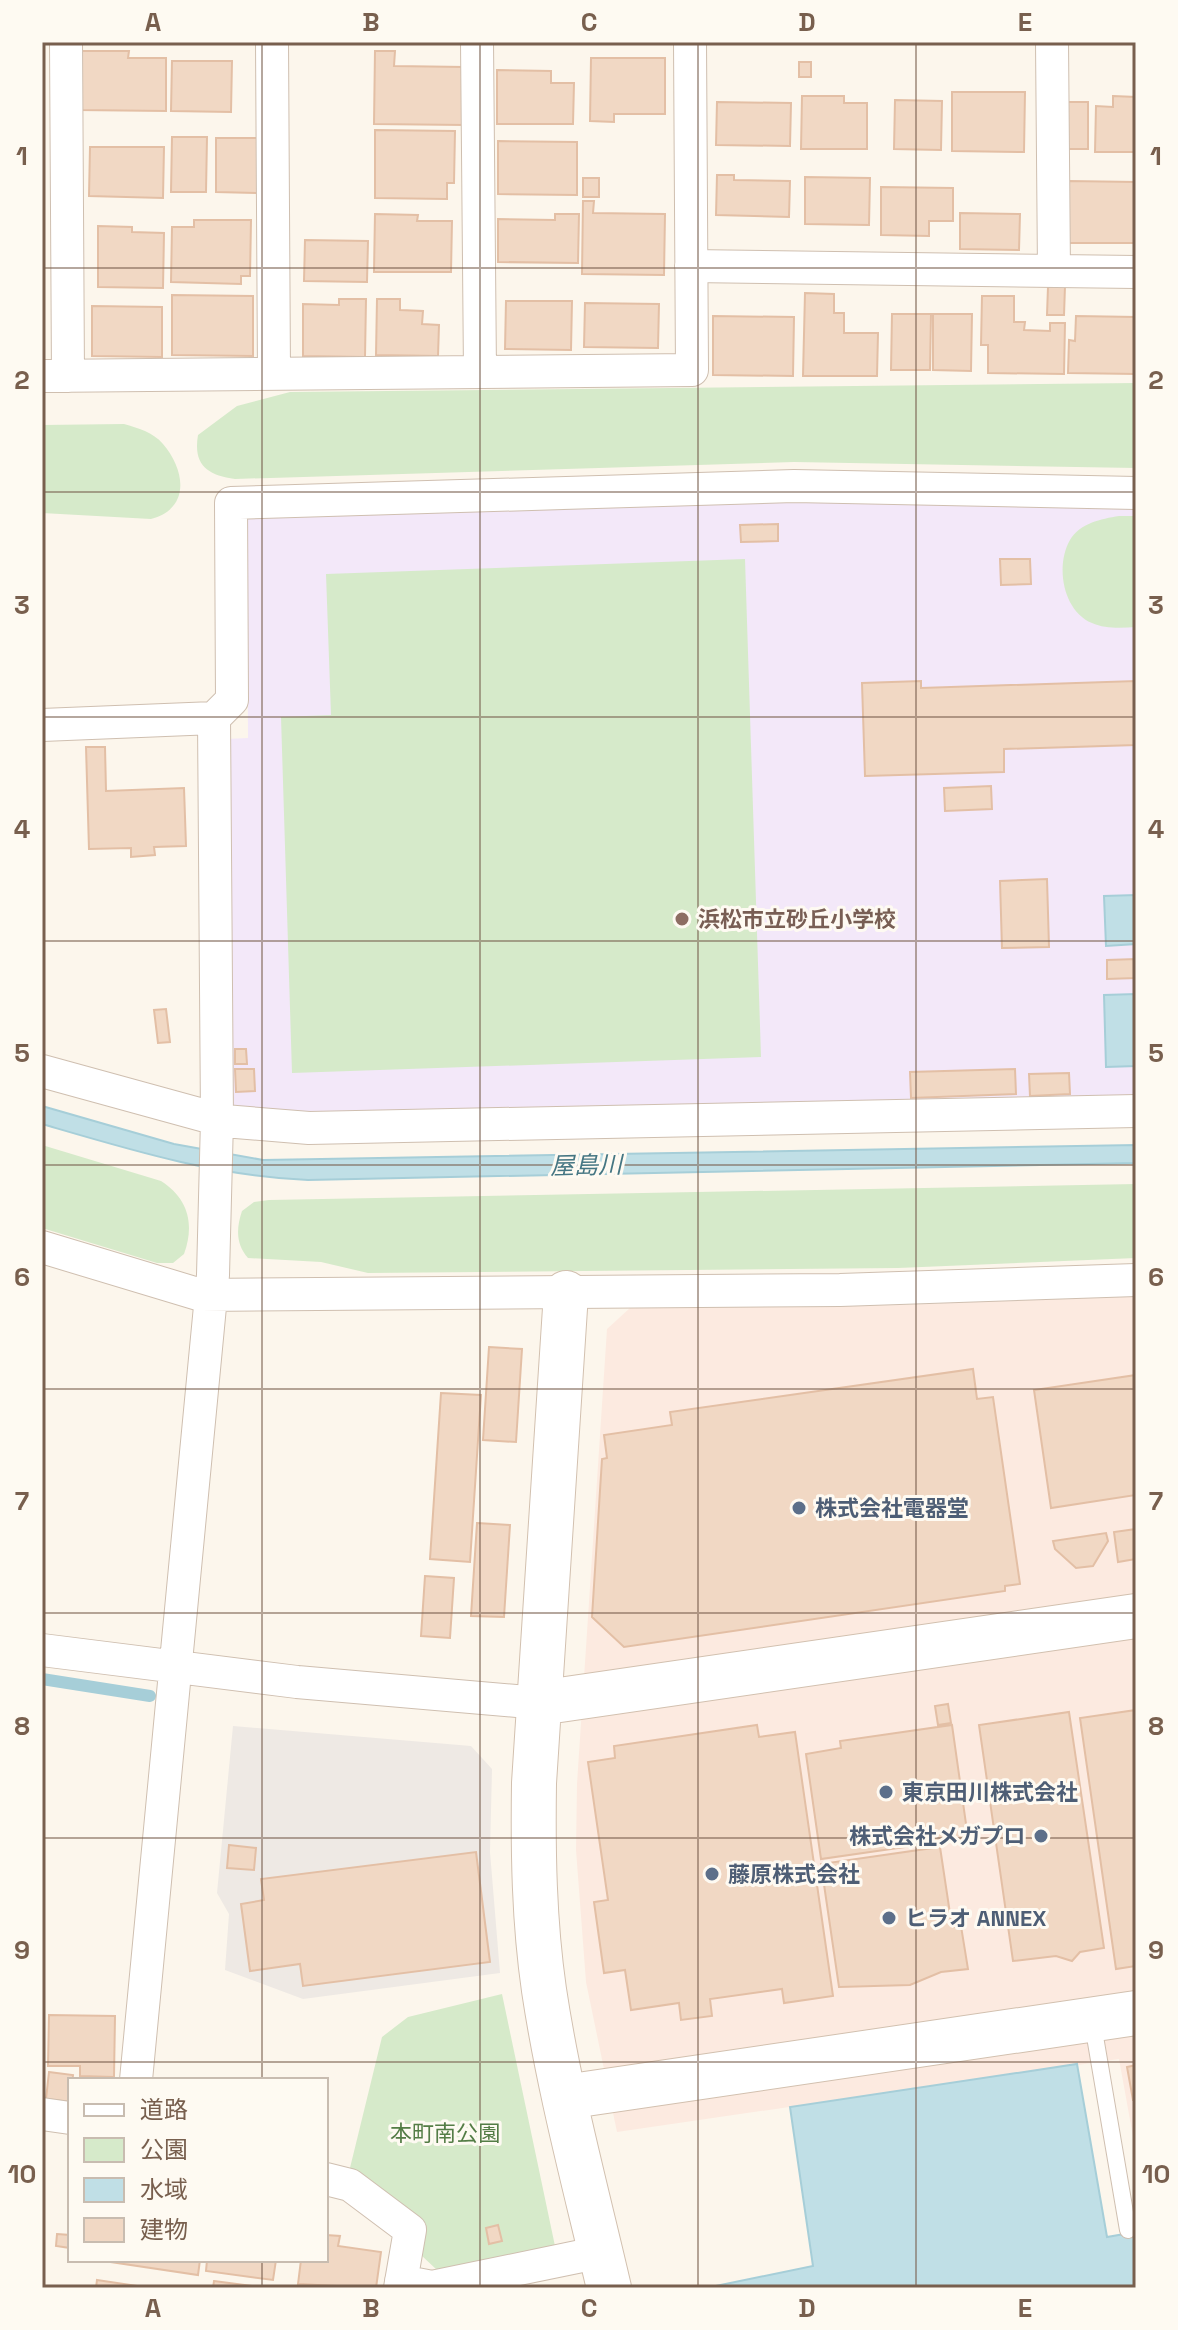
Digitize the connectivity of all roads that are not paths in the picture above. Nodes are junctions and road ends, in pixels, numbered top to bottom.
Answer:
1 (66, 42) edge
2 (272, 42) edge
3 (477, 42) edge
4 (690, 42) edge
5 (1052, 42) edge
6 (691, 266) junction
7 (1054, 271) junction
8 (1136, 272) edge
9 (480, 372) junction
10 (274, 374) junction
11 (55, 376) edge
12 (1136, 493) edge
13 (214, 718) junction
14 (42, 725) edge
15 (42, 1071) edge
16 (1136, 1111) edge
17 (216, 1128) junction
18 (42, 1247) edge
19 (1136, 1280) edge
20 (566, 1293) junction
21 (210, 1295) junction
22 (1136, 1616) edge
23 (42, 1650) edge
24 (175, 1667) junction
25 (539, 1703) junction
26 (1136, 2013) edge
27 (1092, 2019) junction
28 (136, 2078) edge
29 (565, 2097) junction
30 (42, 2114) edge
31 (68, 2118) edge
32 (328, 2180) edge
33 (1128, 2230) dead end
34 (605, 2270) edge
35 (400, 2285) edge

1 - 11 street
2 - 10 street
3 - 9 street
4 - 6 street
5 - 7 street
6 - 7 street
6 - 9 street
7 - 8 street
9 - 10 street
10 - 11 street
12 - 13 street
13 - 14 street
13 - 17 street
15 - 17 street
16 - 17 street
17 - 21 street
18 - 21 street
19 - 20 street
20 - 21 street
20 - 25 street
21 - 24 street
22 - 25 street
23 - 24 street
24 - 25 street
24 - 28 street
25 - 29 street
26 - 27 street
27 - 29 street
27 - 33 lane
29 - 34 street
30 - 31 street
32 - 35 street
34 - 35 street

